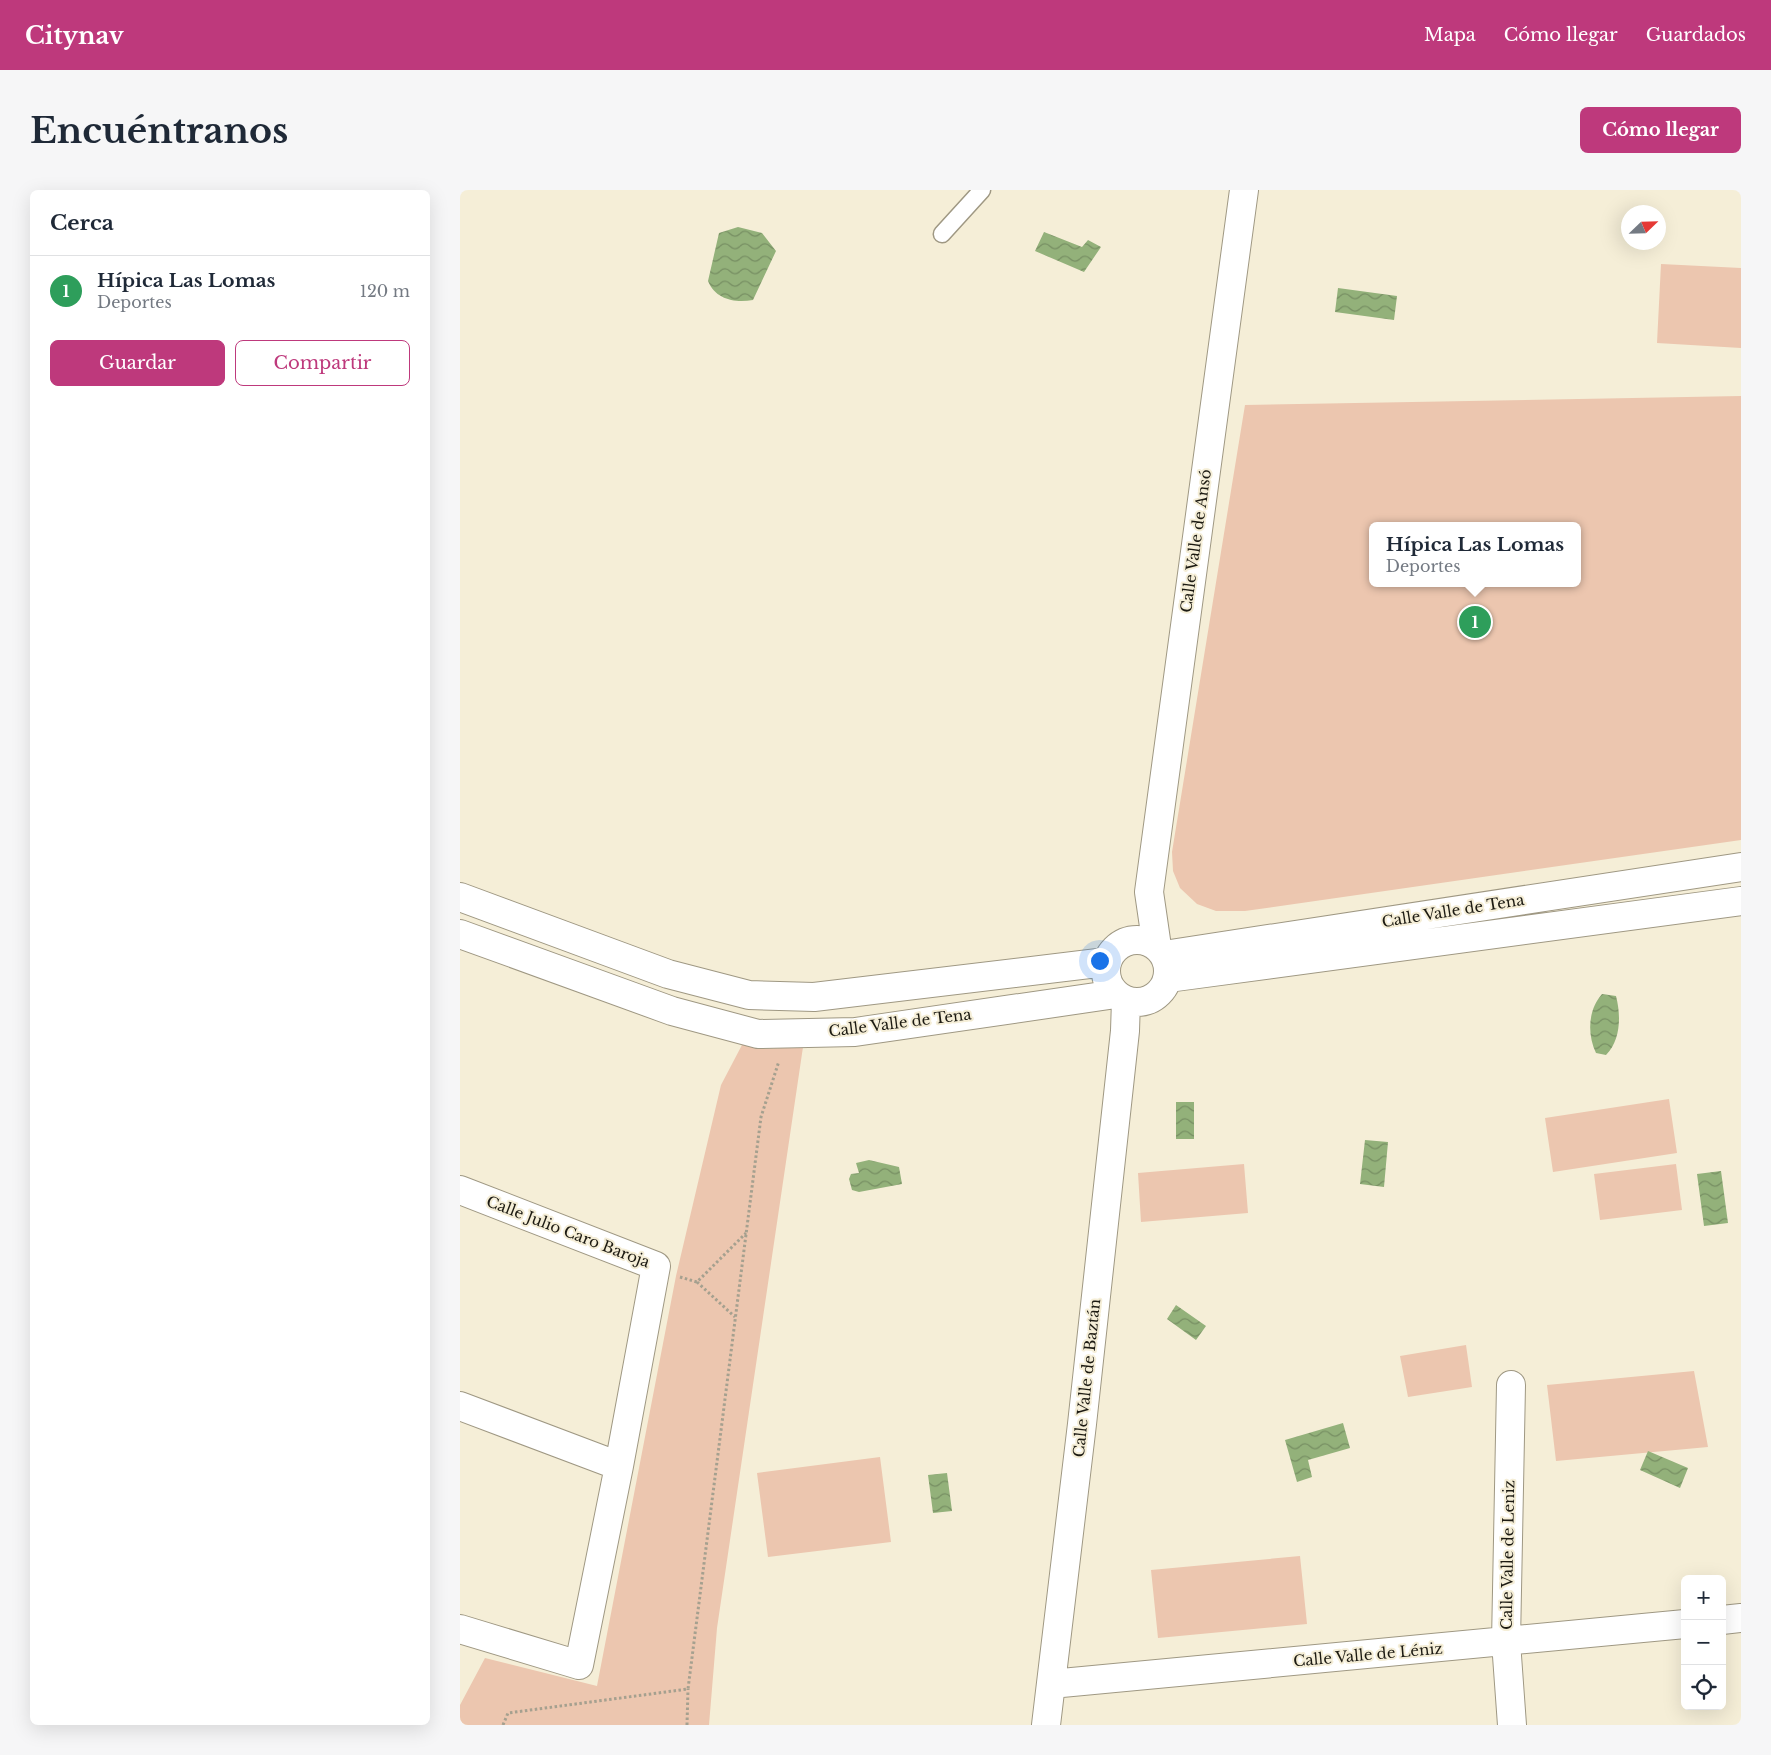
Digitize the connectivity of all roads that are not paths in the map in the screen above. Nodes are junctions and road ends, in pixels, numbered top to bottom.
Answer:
1 (982, 190) edge
2 (1244, 190) edge
3 (942, 234) dead end
4 (1741, 867) edge
5 (1149, 892) junction
6 (460, 897) edge
7 (1741, 901) edge
8 (460, 934) edge
9 (1113, 954) junction
10 (1163, 960) junction
11 (1129, 999) junction
12 (460, 1190) edge
13 (1511, 1385) dead end
14 (460, 1406) edge
15 (619, 1466) junction
16 (1741, 1618) edge
17 (1726, 1620) edge
18 (1681, 1624) edge
19 (460, 1629) edge
20 (1506, 1642) junction
21 (1051, 1684) junction
22 (1046, 1725) edge
23 (1512, 1725) edge

1 - 3 lane
2 - 5 street, Calle Valle de Ansó
4 - 10 street, Calle Valle de Tena
5 - 9 street, Calle Valle de Ansó
5 - 10 street, Calle Valle de Ansó
6 - 9 street
7 - 10 street, Calle Valle de Tena
8 - 11 street, Calle Valle de Tena
9 - 10 street
9 - 11 street
10 - 11 street
11 - 21 street, Calle Valle de Baztán
12 - 15 street, Calle Julio Caro Baroja
13 - 20 street, Calle Valle de Leniz
14 - 15 street
15 - 19 street, Calle Julio Caro Baroja
16 - 17 street
18 - 20 street, Calle Valle de Léniz
20 - 21 street, Calle Valle de Léniz
20 - 23 street, Calle Valle de Leniz
21 - 22 street, Calle Valle de Baztán

